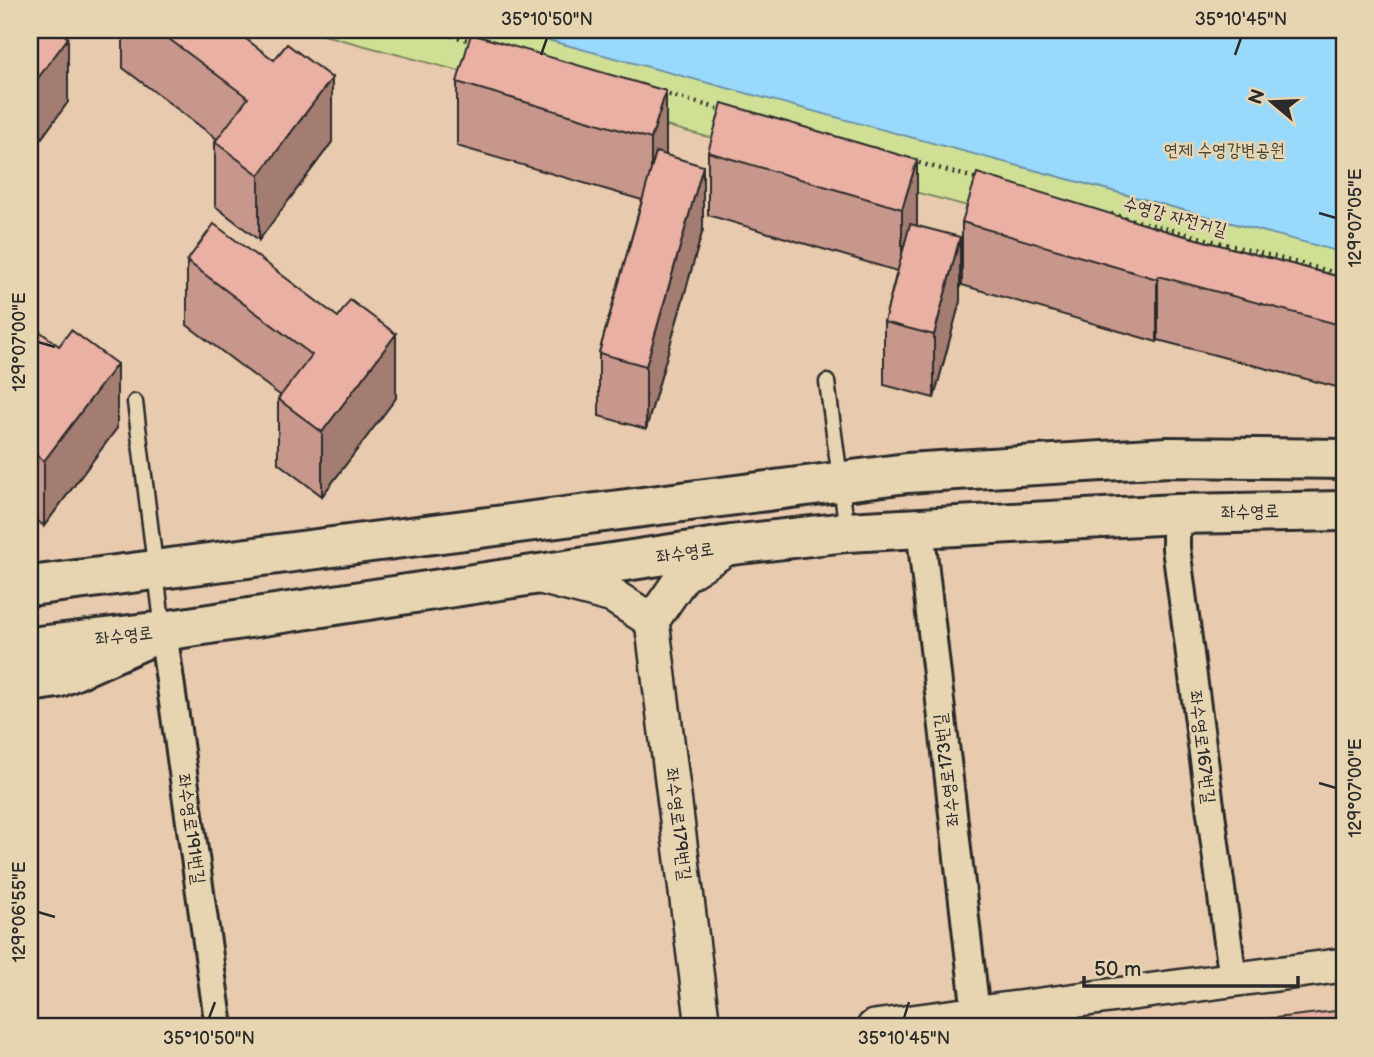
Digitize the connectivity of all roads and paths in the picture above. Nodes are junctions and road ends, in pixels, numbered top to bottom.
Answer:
1 (431, 30) edge
2 (481, 44) edge
3 (660, 93) edge
4 (726, 111) edge
5 (899, 158) edge
6 (979, 179) edge
7 (1099, 211) edge
8 (1344, 275) edge
9 (827, 382) dead end
10 (135, 402) dead end
11 (1344, 459) edge
12 (841, 481) junction
13 (1344, 511) edge
14 (1177, 514) junction
15 (920, 527) junction
16 (847, 532) junction
17 (731, 545) junction
18 (155, 570) junction
19 (537, 576) junction
20 (30, 586) edge
21 (652, 621) junction
22 (163, 631) junction
23 (30, 647) edge
24 (30, 681) edge
25 (1344, 965) edge
26 (1233, 980) junction
27 (976, 1014) junction
28 (219, 1027) edge
29 (704, 1027) edge
30 (874, 1027) edge

1 - 2 path
3 - 4 path
5 - 6 path
7 - 8 path, 수영강 자전거길
9 - 12 lane
10 - 18 lane
11 - 12 main road
12 - 16 lane
12 - 18 main road
13 - 14 main road, 좌수영로
14 - 15 main road, 좌수영로
14 - 26 street, 좌수영로167번길
15 - 16 main road, 좌수영로
15 - 27 street, 좌수영로173번길
16 - 17 main road, 좌수영로
17 - 19 main road, 좌수영로
17 - 21 street
18 - 20 main road
18 - 22 lane
19 - 21 street
19 - 22 main road, 좌수영로
21 - 29 street, 좌수영로179번길
22 - 23 main road, 좌수영로
22 - 24 main road
22 - 28 street, 좌수영로191번길
25 - 26 street
26 - 27 street
27 - 30 street

